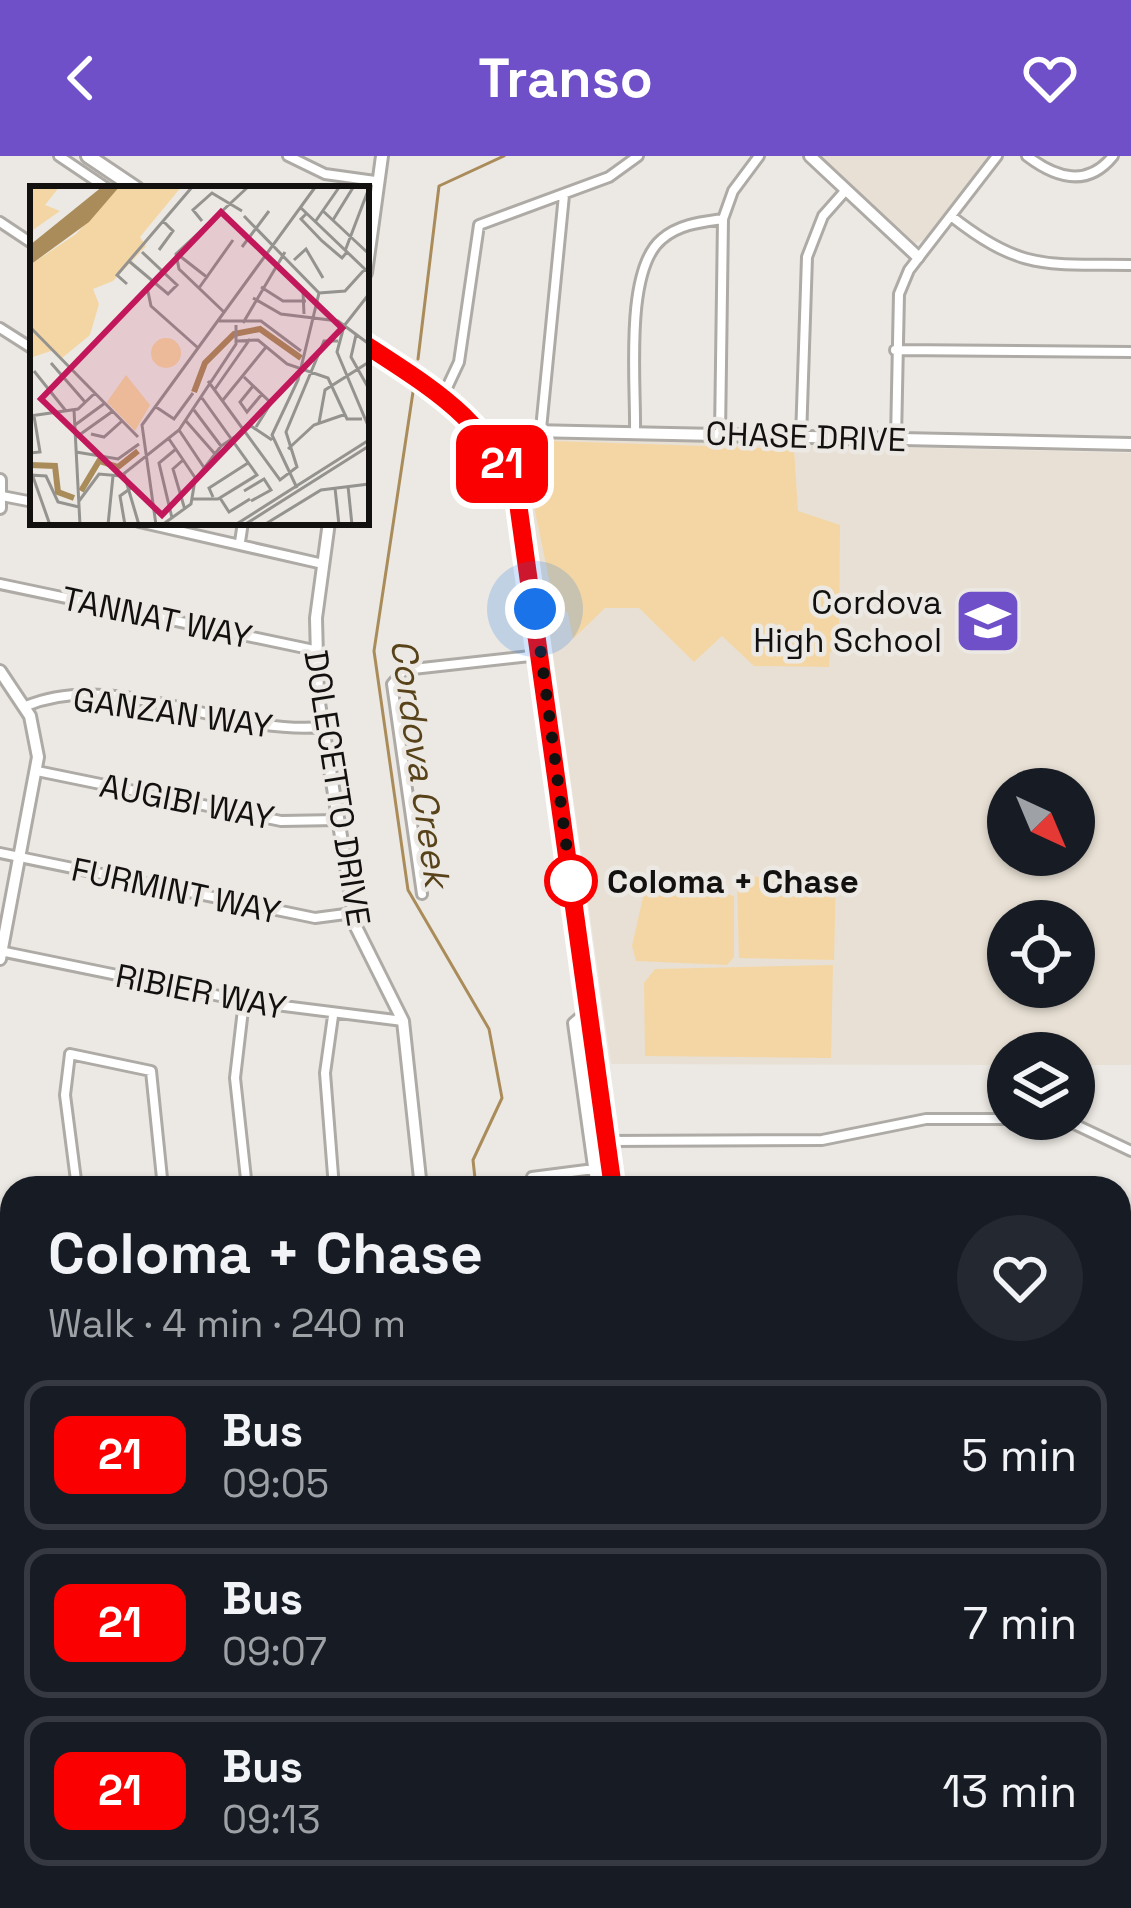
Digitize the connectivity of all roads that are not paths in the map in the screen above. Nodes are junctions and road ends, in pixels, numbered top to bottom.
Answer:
1 (59, 156) edge
2 (88, 156) edge
3 (288, 156) edge
4 (382, 156) edge
5 (638, 156) edge
6 (759, 156) edge
7 (810, 156) edge
8 (997, 156) edge
9 (1028, 156) edge
10 (1113, 156) edge
11 (375, 181) junction
12 (104, 186) edge
13 (133, 186) edge
14 (846, 190) junction
15 (564, 195) junction
16 (951, 215) junction
17 (723, 219) junction
18 (0, 222) edge
19 (30, 242) edge
20 (369, 242) edge
21 (918, 257) junction
22 (1131, 265) edge
23 (0, 328) edge
24 (30, 347) edge
25 (369, 347) edge
26 (896, 350) junction
27 (1131, 352) edge
28 (444, 394) junction
29 (541, 429) junction
30 (635, 429) junction
31 (481, 430) junction
32 (720, 435) junction
33 (801, 438) junction
34 (896, 439) junction
35 (1131, 444) edge
36 (0, 480) edge
37 (1, 502) edge
38 (163, 525) edge
39 (242, 525) edge
40 (329, 525) edge
41 (240, 542) junction
42 (323, 564) junction
43 (0, 584) edge
44 (314, 650) junction
45 (541, 655) junction
46 (0, 670) edge
47 (26, 706) junction
48 (323, 727) junction
49 (37, 771) junction
50 (338, 820) junction
51 (0, 853) edge
52 (17, 857) junction
53 (422, 895) dead end
54 (353, 914) junction
55 (0, 954) edge
56 (244, 1000) junction
57 (588, 1010) junction
58 (333, 1016) junction
59 (403, 1022) junction
60 (606, 1141) junction
61 (1131, 1150) edge
62 (594, 1169) junction
63 (75, 1176) edge
64 (163, 1176) edge
65 (246, 1176) edge
66 (333, 1176) edge
67 (420, 1176) edge
68 (540, 1176) edge
69 (595, 1176) edge
70 (612, 1176) edge

1 - 12 street
2 - 13 main road
3 - 11 street
4 - 11 street
5 - 15 street
6 - 17 street
7 - 14 street
8 - 16 street
9 - 10 street
11 - 20 street
14 - 21 street
14 - 33 street
15 - 28 street
15 - 29 street
16 - 21 street
16 - 22 street
17 - 30 street
17 - 32 street
18 - 19 street
21 - 26 street
23 - 24 street
25 - 28 main road
26 - 27 street
26 - 34 street
28 - 31 main road
29 - 30 street, CHASE DRIVE
29 - 31 street, CHASE DRIVE
30 - 32 street, CHASE DRIVE
31 - 45 main road
32 - 33 street, CHASE DRIVE
33 - 34 street, CHASE DRIVE
34 - 35 street, CHASE DRIVE
36 - 37 street
38 - 41 street
39 - 41 street
40 - 42 street, DOLECETTO DRIVE
41 - 42 street
42 - 44 street, DOLECETTO DRIVE
43 - 44 street, TANNAT WAY
44 - 48 street, DOLECETTO DRIVE
45 - 53 street
45 - 57 main road
46 - 47 street
47 - 48 street, GANZAN WAY
47 - 49 street
48 - 50 street, DOLECETTO DRIVE
49 - 50 street, AUGIBI WAY
49 - 52 street
50 - 54 street, DOLECETTO DRIVE
51 - 52 street, FURMINT WAY
52 - 54 street, FURMINT WAY
52 - 55 street
54 - 59 street, DOLECETTO DRIVE
55 - 56 street, RIBIER WAY
56 - 58 street, RIBIER WAY
56 - 65 street
57 - 60 main road
57 - 62 street
58 - 59 street, RIBIER WAY
58 - 66 street
59 - 67 street, DOLECETTO DRIVE
60 - 61 street
60 - 70 main road
62 - 68 street
62 - 69 street
63 - 64 street

